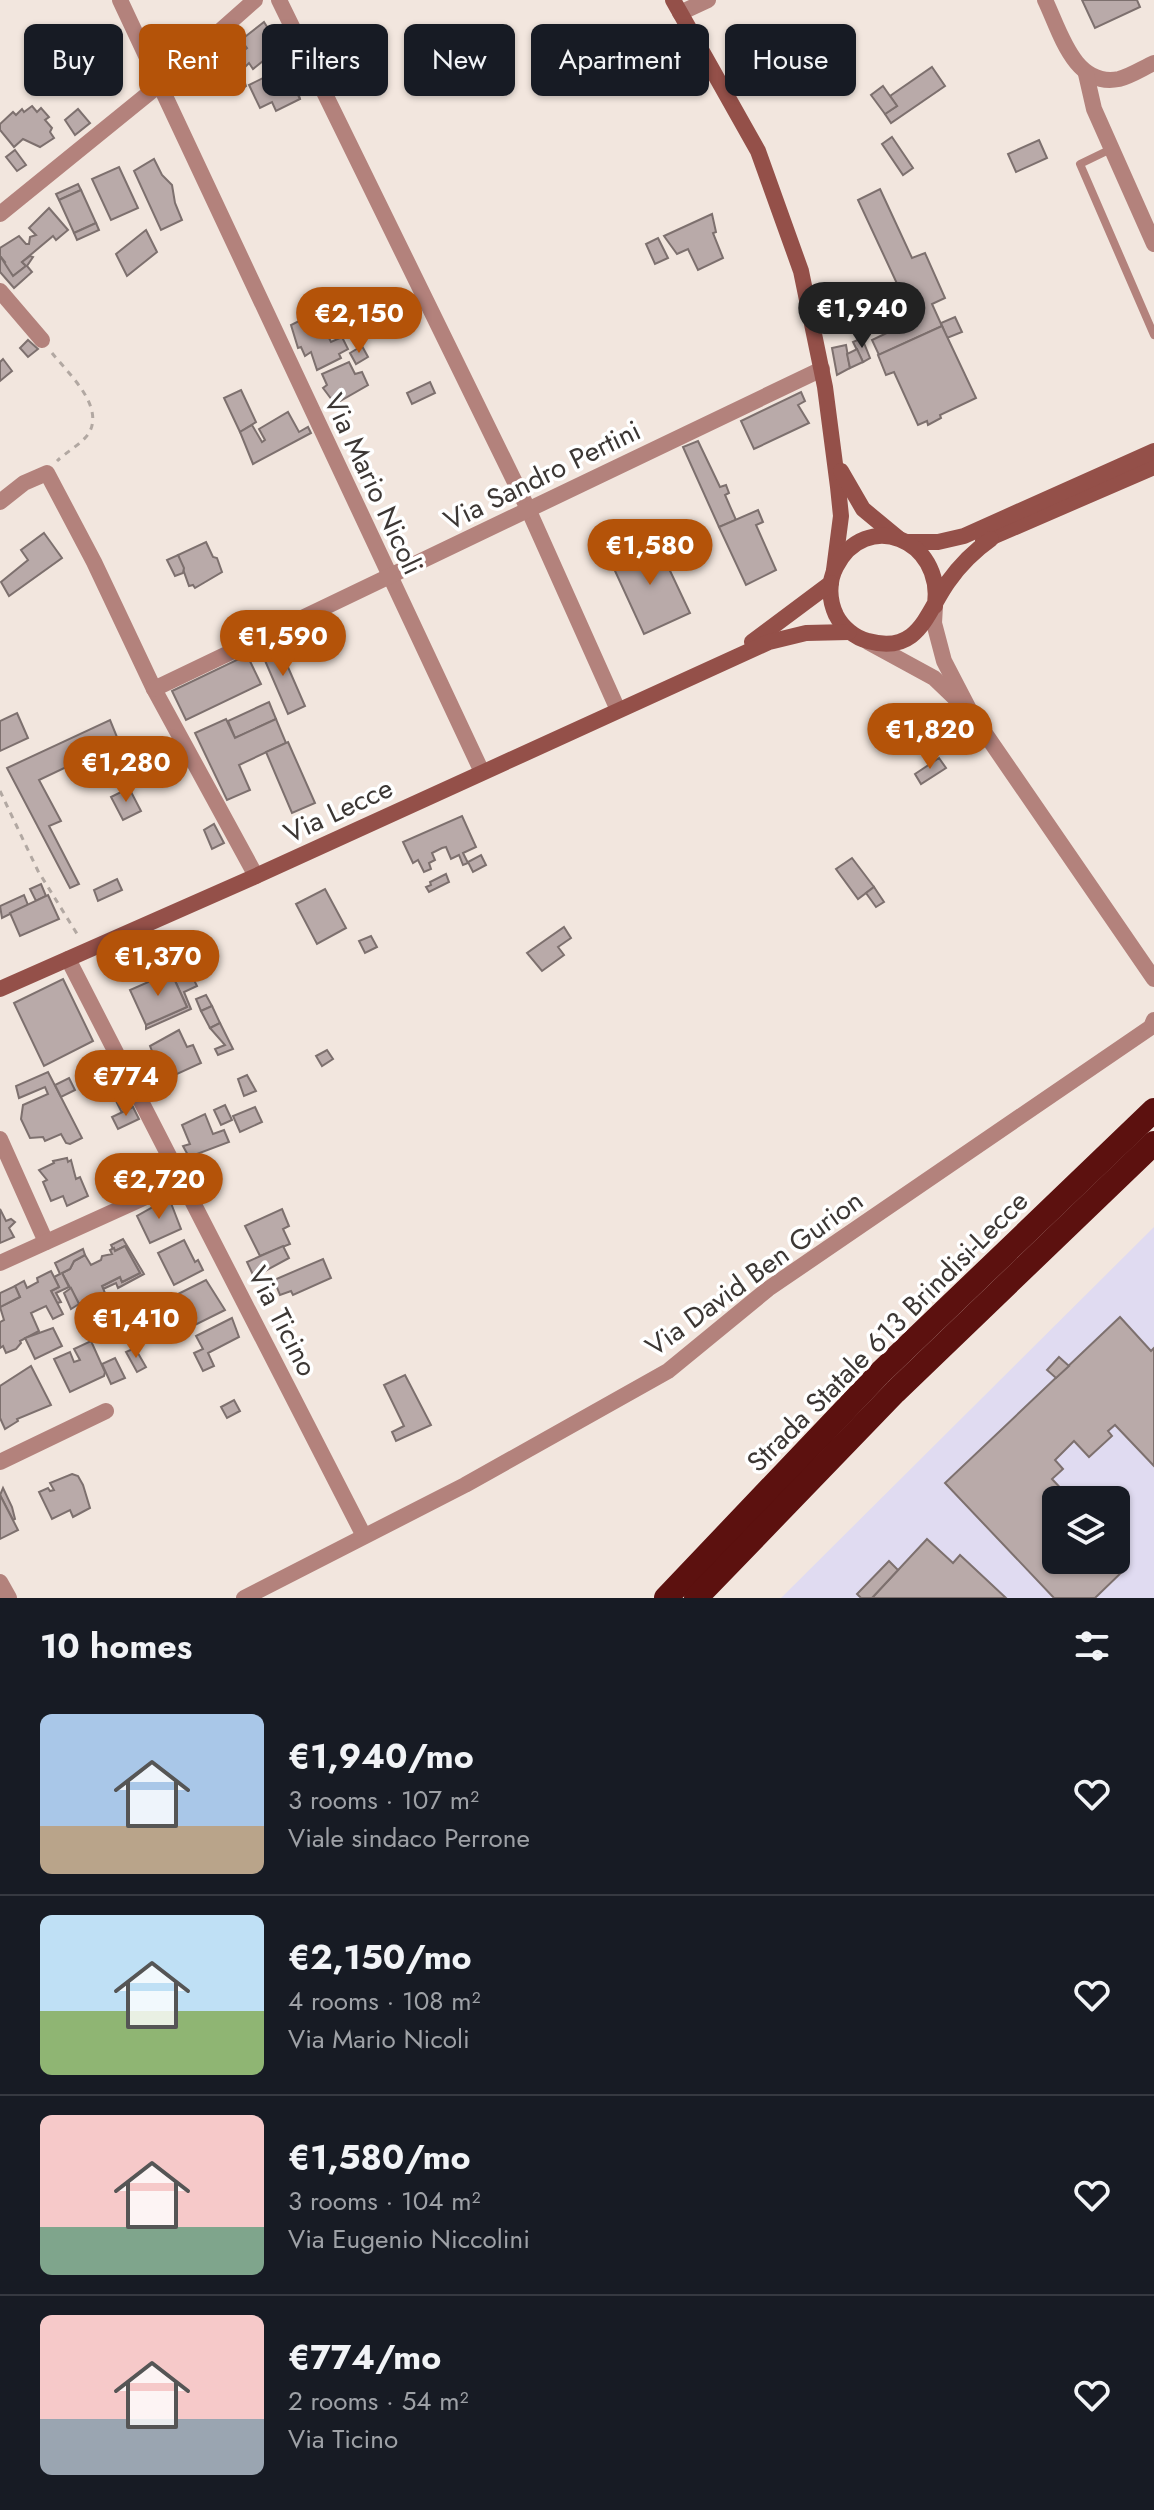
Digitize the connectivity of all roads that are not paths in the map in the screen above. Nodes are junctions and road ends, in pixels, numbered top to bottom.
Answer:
1 (120, 0) edge
2 (255, 0) edge
3 (279, 0) edge
4 (708, 0) edge
5 (1045, 0) edge
6 (677, 6) edge
7 (228, 24) edge
8 (139, 41) edge
9 (1154, 63) edge
10 (1086, 74) junction
11 (145, 96) edge
12 (164, 96) edge
13 (1111, 149) junction
14 (0, 214) edge
15 (1154, 244) edge
16 (0, 291) edge
17 (1154, 335) edge
18 (42, 340) road end
19 (822, 369) junction
20 (831, 436) junction
21 (1154, 451) edge
22 (1154, 467) edge
23 (0, 502) edge
24 (529, 511) junction
25 (991, 539) junction
26 (907, 542) junction
27 (832, 576) junction
28 (389, 578) junction
29 (935, 606) junction
30 (849, 632) junction
31 (865, 641) junction
32 (695, 674) junction
33 (154, 689) junction
34 (618, 710) junction
35 (971, 713) junction
36 (482, 772) junction
37 (256, 876) junction
38 (68, 959) junction
39 (1154, 979) edge
40 (0, 989) edge
41 (1154, 1020) edge
42 (1154, 1110) edge
43 (0, 1139) edge
44 (1154, 1143) edge
45 (181, 1181) junction
46 (46, 1242) junction
47 (0, 1263) edge
48 (106, 1411) dead end
49 (0, 1462) edge
50 (364, 1536) junction
51 (0, 1582) edge
52 (9, 1598) edge
53 (244, 1598) edge
54 (666, 1598) edge
55 (696, 1598) edge

1 - 8 street, Via Mario Nicoli
2 - 7 street
3 - 24 street
4 - 6 street
5 - 10 street
6 - 19 street
9 - 10 street
10 - 13 street
11 - 14 street
12 - 28 street, Via Mario Nicoli
13 - 15 street
13 - 17 lane
16 - 18 street
19 - 20 street
19 - 24 street, Via Sandro Pertini
20 - 26 street
20 - 27 street
21 - 26 street
22 - 25 street
23 - 33 street
24 - 28 street, Via Sandro Pertini
24 - 34 street
25 - 26 street
25 - 29 street
26 - 27 street
26 - 29 street
27 - 30 street
27 - 32 street, Via Lecce
28 - 33 street, Via Sandro Pertini
28 - 36 street, Via Mario Nicoli
29 - 31 street
29 - 35 street
30 - 31 street
30 - 32 street, Via Lecce
31 - 35 street
32 - 34 street, Via Lecce
33 - 37 street
34 - 36 street, Via Lecce
35 - 39 street
36 - 37 street, Via Lecce
37 - 38 street, Via Lecce
38 - 40 street, Via Lecce
38 - 45 street, Via Ticino
41 - 50 street, Via David Ben Gurion
42 - 54 highway, Strada Statale 613 Brindisi-Lecce
43 - 46 street
44 - 55 highway, Strada Statale 613 Brindisi-Lecce
45 - 46 street
45 - 50 street, Via Ticino
46 - 47 street
48 - 49 street
50 - 53 street, Via David Ben Gurion
51 - 52 street

